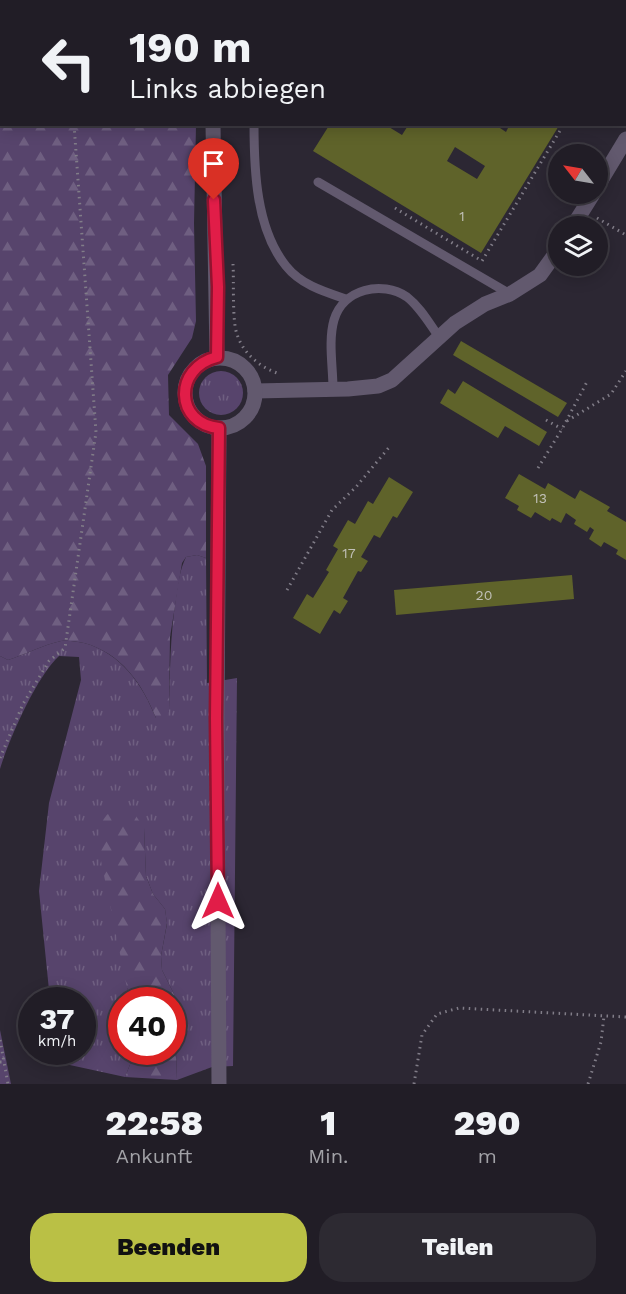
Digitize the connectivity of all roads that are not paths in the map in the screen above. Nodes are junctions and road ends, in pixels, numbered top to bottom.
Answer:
1 (213, 126) edge
2 (254, 126) edge
3 (626, 139) edge
4 (608, 169) edge
5 (318, 182) dead end
6 (548, 264) edge
7 (510, 294) junction
8 (346, 299) junction
9 (439, 337) junction
10 (217, 357) junction
11 (333, 389) junction
12 (255, 391) junction
13 (219, 428) junction
14 (219, 1084) edge

1 - 10 street
2 - 8 lane
3 - 4 street
5 - 7 lane
6 - 7 street
7 - 9 street
8 - 9 lane
8 - 11 lane
9 - 11 street
10 - 12 street
10 - 13 street
11 - 12 street
12 - 13 street
13 - 14 street

